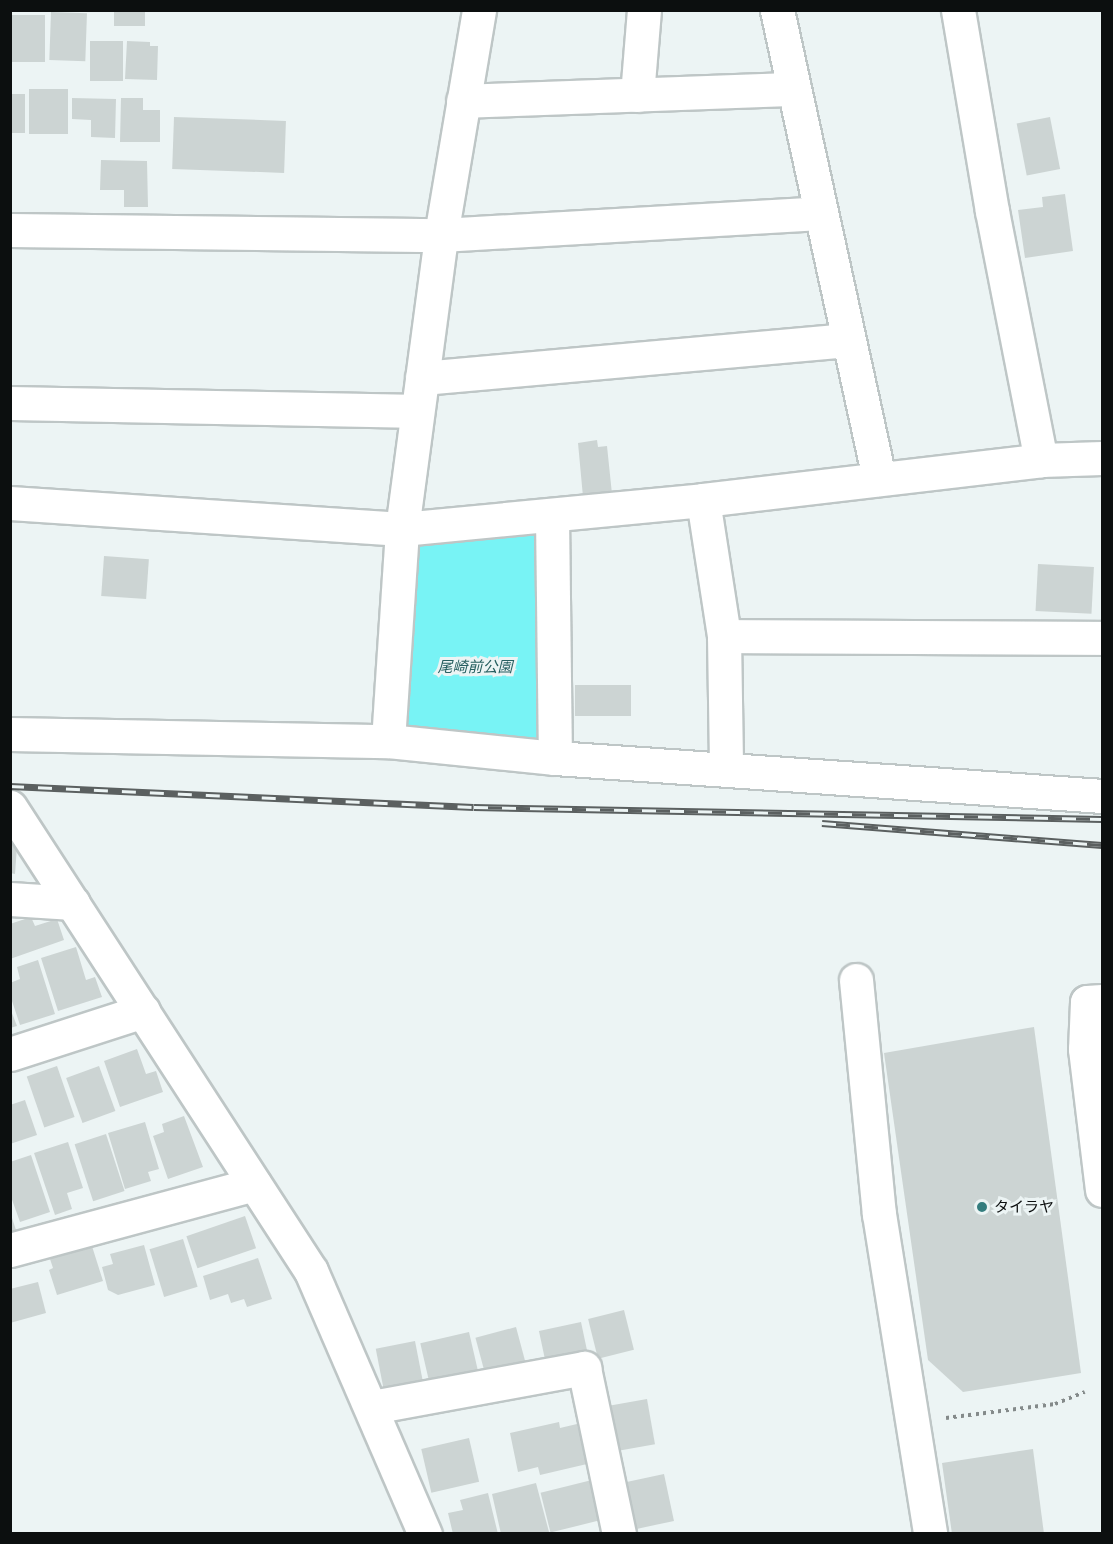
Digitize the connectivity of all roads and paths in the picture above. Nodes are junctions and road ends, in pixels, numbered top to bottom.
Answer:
1 (479, 10) edge
2 (644, 10) edge
3 (777, 10) edge
4 (958, 10) edge
5 (794, 89) junction
6 (637, 95) junction
7 (463, 101) junction
8 (820, 213) junction
9 (10, 230) edge
10 (441, 235) junction
11 (848, 340) junction
12 (422, 378) junction
13 (10, 403) edge
14 (417, 411) junction
15 (1102, 458) edge
16 (1041, 460) junction
17 (879, 479) junction
18 (703, 500) junction
19 (10, 503) edge
20 (552, 516) junction
21 (402, 529) junction
22 (724, 636) junction
23 (1102, 638) edge
24 (10, 734) edge
25 (388, 741) junction
26 (555, 758) junction
27 (726, 768) junction
28 (1102, 796) edge
29 (10, 807) edge
30 (10, 899) edge
31 (73, 903) junction
32 (856, 980) dead end
33 (1102, 1001) edge
34 (142, 1011) junction
35 (10, 1054) edge
36 (254, 1184) junction
37 (1102, 1190) edge
38 (10, 1250) edge
39 (1085, 1392) dead end
40 (372, 1407) junction
41 (912, 1423) junction
42 (424, 1533) edge
43 (619, 1533) edge
44 (930, 1533) edge

1 - 7 street
2 - 6 street
3 - 5 street
4 - 16 street
5 - 6 street
5 - 8 street
6 - 7 street
7 - 10 street
8 - 10 street
8 - 11 street
9 - 10 street
10 - 12 street
11 - 12 street
11 - 17 street
12 - 14 street
13 - 14 street
14 - 21 street
15 - 16 street
16 - 17 street
17 - 18 street
18 - 20 street
18 - 22 street
19 - 21 street
20 - 21 street
20 - 26 street
21 - 25 street
22 - 23 street
22 - 27 street
24 - 25 street
25 - 26 street
26 - 27 street
27 - 28 street
29 - 31 street
30 - 31 street
31 - 34 street
32 - 41 street
33 - 37 street
34 - 35 street
34 - 36 street
36 - 38 street
36 - 40 street
39 - 41 path
40 - 42 street
40 - 43 street
41 - 44 street

